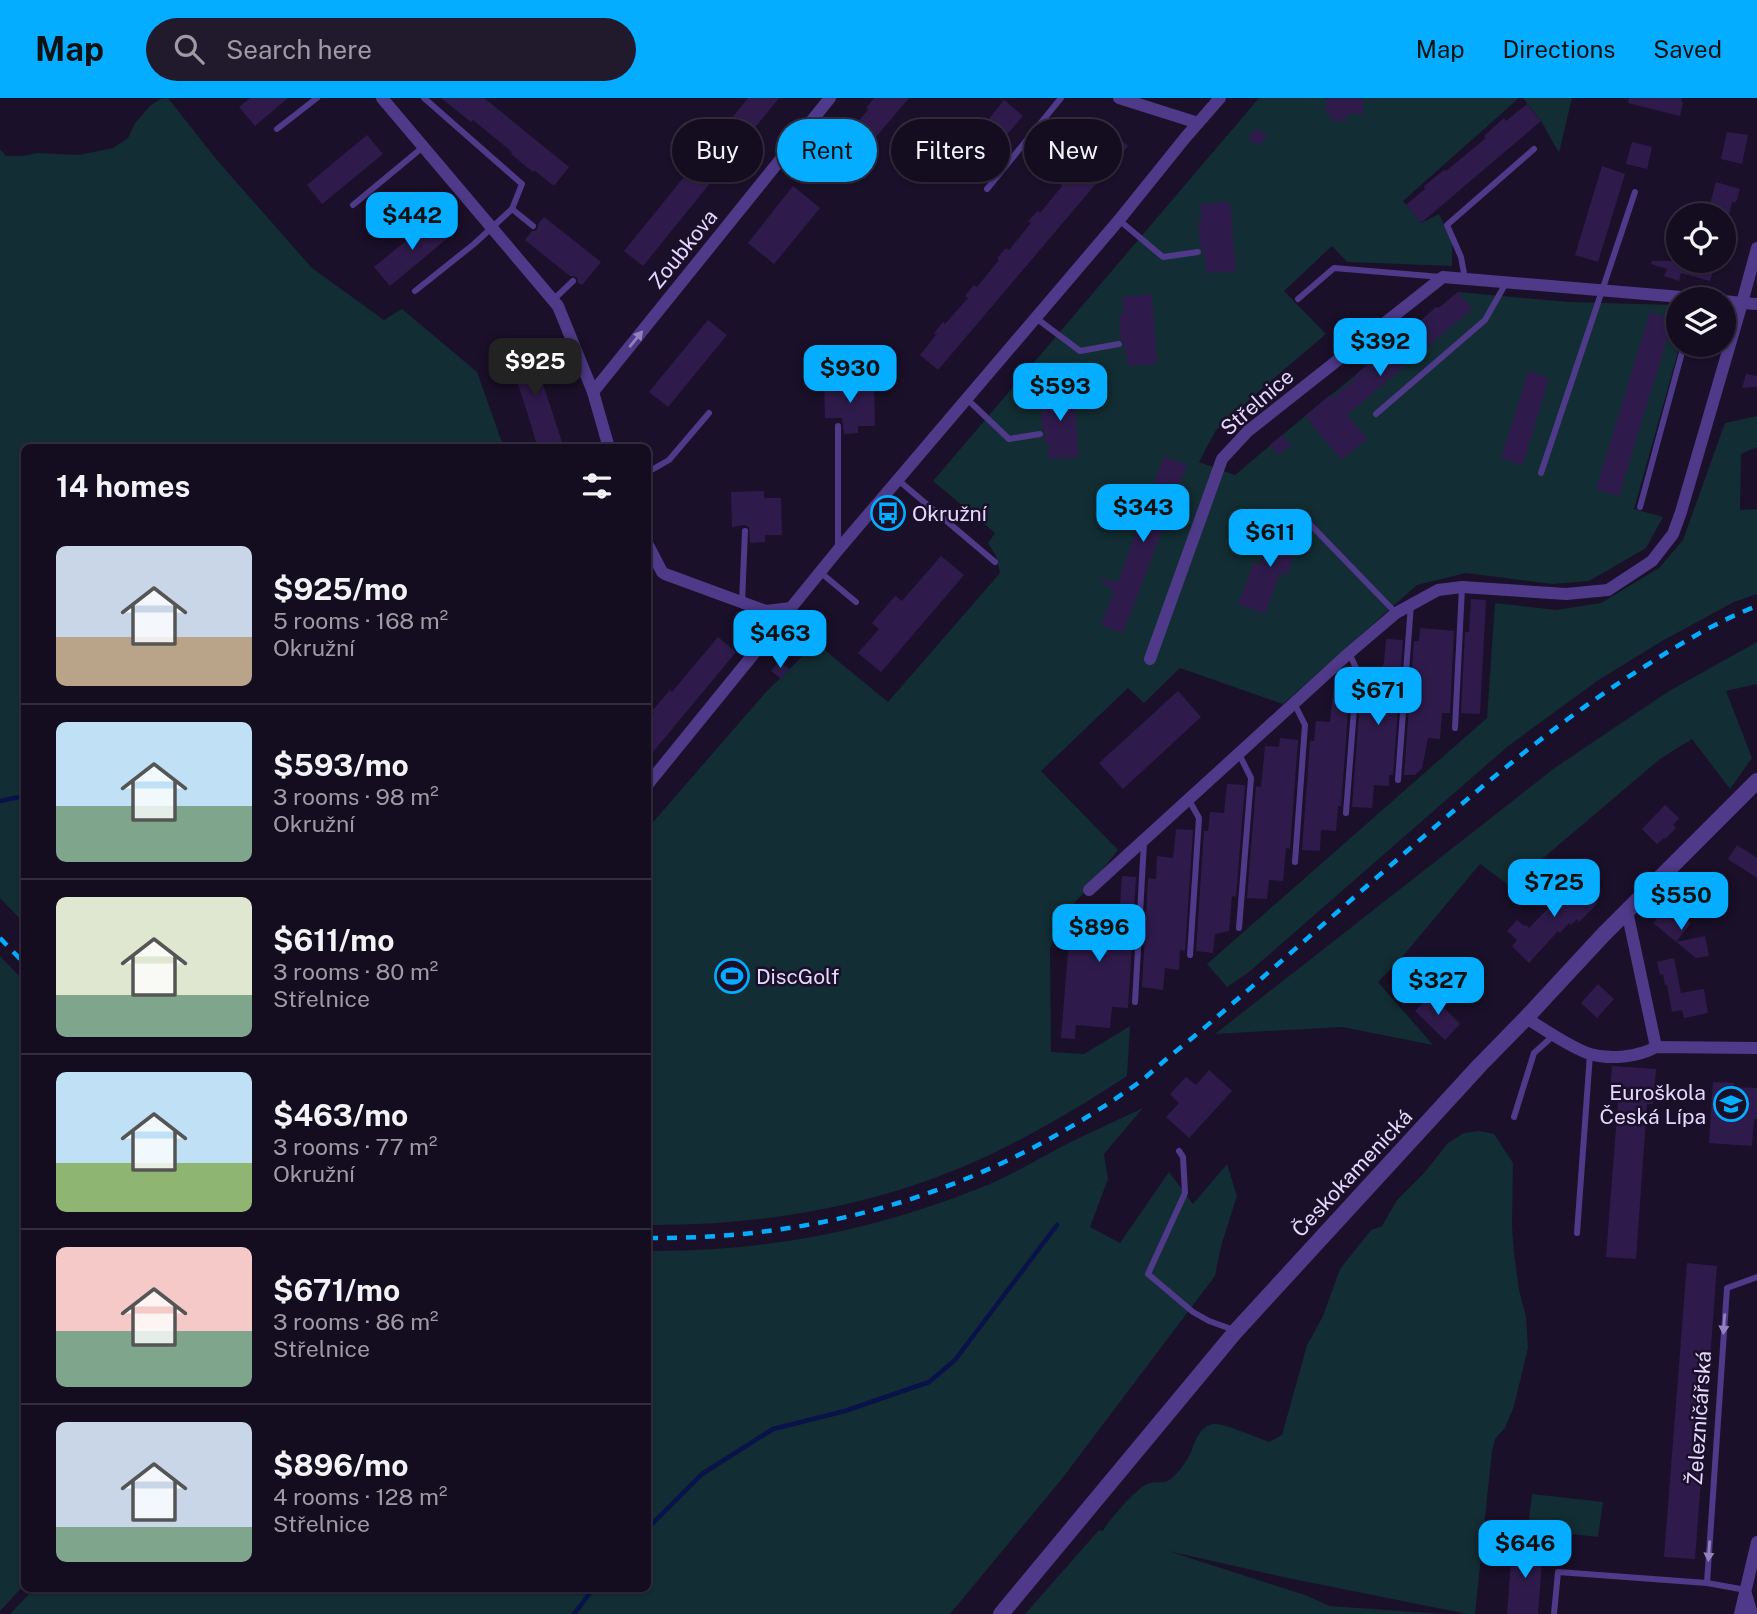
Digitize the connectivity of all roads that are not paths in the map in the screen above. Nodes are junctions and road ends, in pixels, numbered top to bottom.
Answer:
1 (317, 98) edge
2 (382, 98) edge
3 (424, 98) edge
4 (830, 98) edge
5 (1061, 98) edge
6 (1119, 98) edge
7 (1220, 98) edge
8 (1198, 123) junction
9 (277, 129) dead end
10 (423, 147) junction
11 (1534, 149) dead end
12 (987, 189) dead end
13 (1635, 192) dead end
14 (353, 205) dead end
15 (512, 209) junction
16 (1119, 220) junction
17 (533, 226) dead end
18 (492, 228) junction
19 (1757, 248) edge
20 (1198, 252) dead end
21 (1443, 277) junction
22 (1465, 279) junction
23 (573, 281) dead end
24 (1506, 283) junction
25 (1602, 290) junction
26 (415, 291) dead end
27 (1666, 296) edge
28 (1298, 299) dead end
29 (553, 300) junction
30 (1736, 302) edge
31 (1742, 303) junction
32 (1757, 304) edge
33 (1036, 318) junction
34 (1119, 344) dead end
35 (1681, 357) edge
36 (593, 392) junction
37 (967, 399) junction
38 (709, 413) dead end
39 (1376, 414) dead end
40 (838, 426) dead end
41 (1040, 434) dead end
42 (608, 444) edge
43 (651, 470) edge
44 (1541, 473) dead end
45 (898, 480) junction
46 (1640, 507) dead end
47 (1304, 518) dead end
48 (745, 531) dead end
49 (838, 550) junction
50 (651, 551) edge
51 (995, 562) dead end
52 (820, 572) junction
53 (1462, 587) junction
54 (856, 602) dead end
55 (742, 603) junction
56 (1411, 604) junction
57 (791, 608) junction
58 (1396, 613) junction
59 (1349, 653) junction
60 (1150, 659) dead end
61 (1294, 704) junction
62 (1455, 729) dead end
63 (1239, 754) junction
64 (651, 780) edge
65 (1398, 780) dead end
66 (1757, 781) edge
67 (1189, 800) junction
68 (1346, 813) dead end
69 (1144, 840) junction
70 (1296, 862) dead end
71 (1089, 890) dead end
72 (1627, 911) junction
73 (1239, 928) dead end
74 (1190, 954) dead end
75 (1135, 1002) dead end
76 (1526, 1018) junction
77 (1554, 1035) junction
78 (1656, 1047) junction
79 (1757, 1048) edge
80 (1590, 1054) junction
81 (1514, 1117) dead end
82 (1179, 1151) dead end
83 (1577, 1233) dead end
84 (1757, 1277) edge
85 (1236, 1331) junction
86 (1757, 1542) edge
87 (1707, 1583) junction
88 (1746, 1590) junction
89 (1001, 1614) edge
90 (1554, 1614) edge
91 (1740, 1614) edge
92 (1752, 1614) edge

1 - 9 lane
2 - 10 street
3 - 15 lane
36 -> 4 street, Zoubkova
5 - 12 lane
6 - 8 street
7 - 8 street
8 - 16 street
10 - 14 lane
10 - 18 street
11 - 22 lane
13 - 25 lane
15 - 17 lane
15 - 18 lane
16 - 20 lane
16 - 33 street
18 - 26 lane
18 - 29 street
19 - 31 street
21 - 22 street
21 - 28 lane
21 - 60 street, Střelnice
22 - 24 street
23 - 29 lane
24 - 25 street
24 - 39 lane
25 - 27 street
25 - 44 lane
29 - 36 street
30 - 31 street
31 - 32 street
31 - 53 street
33 - 34 lane
33 - 37 street
35 - 46 lane
36 - 42 street
37 - 41 lane
37 - 45 street
38 - 43 lane
40 - 49 lane
45 - 49 street
45 - 51 lane
47 - 58 lane
48 - 55 lane
49 - 52 street
50 - 55 street
52 - 54 lane
52 - 57 street
53 - 56 street
53 - 62 lane
55 - 57 street
56 - 58 street
56 - 65 lane
57 - 64 street
58 - 59 street
59 - 61 street
59 - 68 lane
61 - 63 street
61 - 70 lane
63 - 67 street
63 - 73 lane
66 - 72 street, Českokamenická
67 - 69 street
67 - 74 lane
69 - 71 street
69 - 75 lane
72 - 76 street, Českokamenická
72 - 78 street
76 - 77 street
76 - 85 street, Českokamenická
77 - 80 street
77 - 81 lane
78 - 79 street
78 - 80 street
80 - 83 lane
82 - 85 lane
84 -> 87 lane, Železničářská
85 - 89 street, Českokamenická
86 - 88 street
87 - 88 lane
87 - 90 lane
88 - 91 street
88 - 92 street

